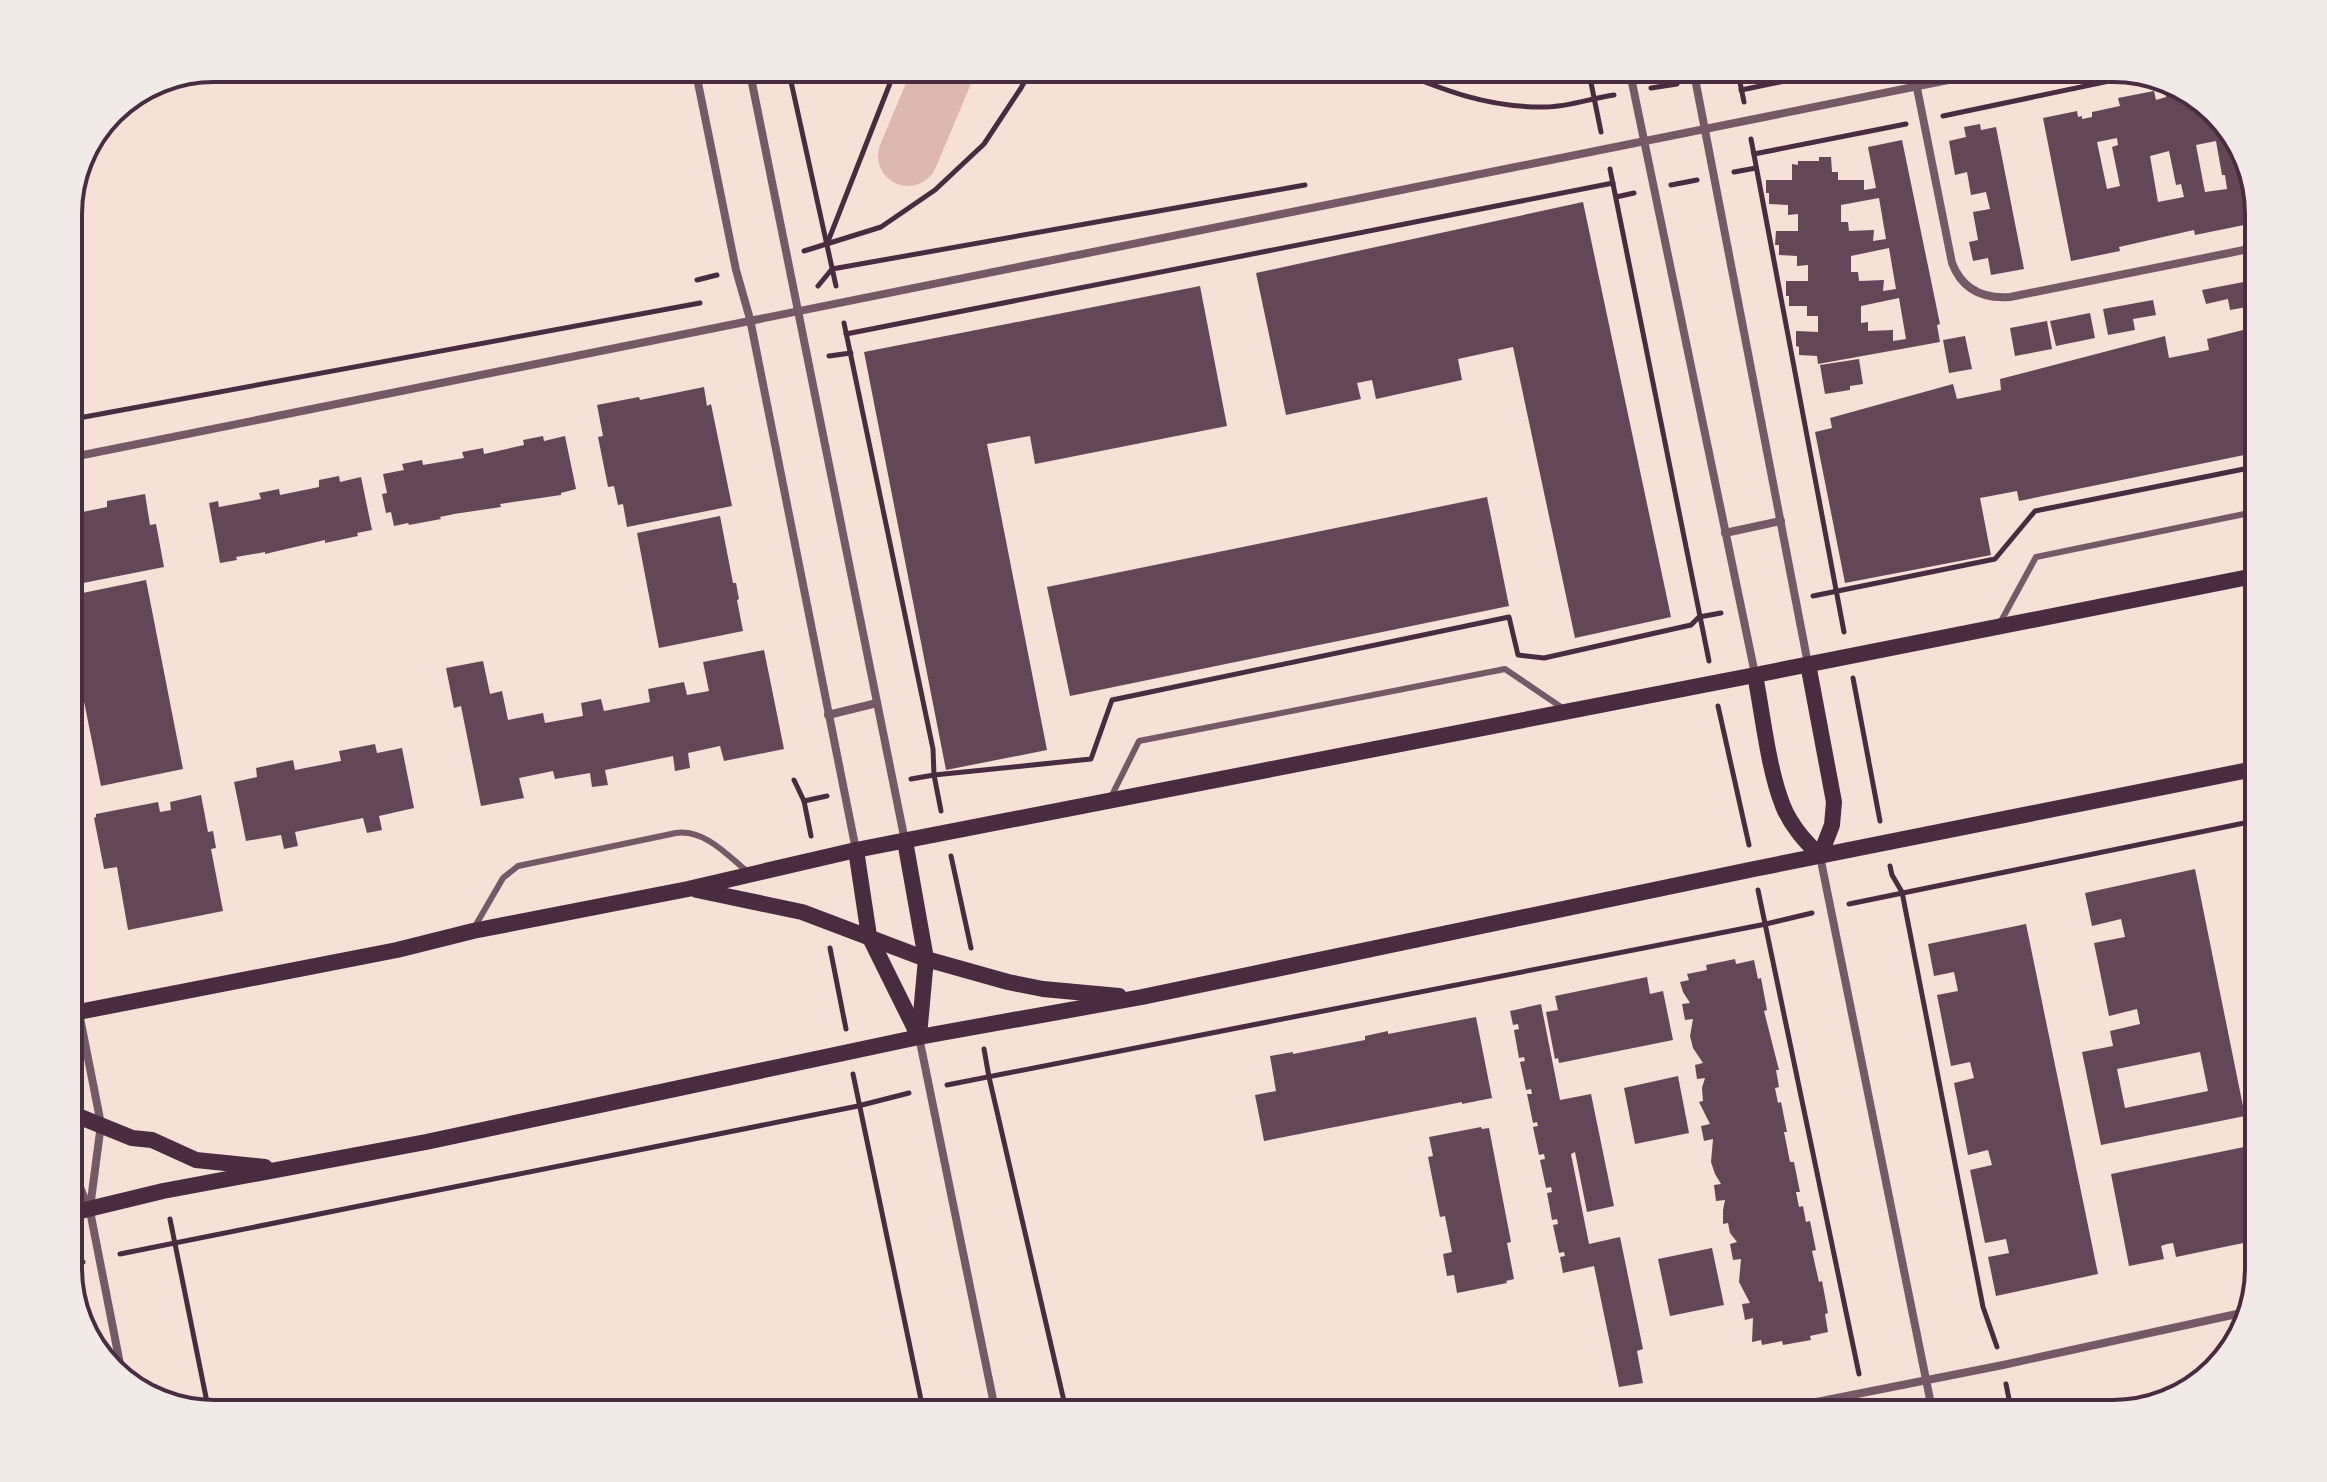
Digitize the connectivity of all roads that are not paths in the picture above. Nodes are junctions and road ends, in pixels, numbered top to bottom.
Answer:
1 (698, 82) edge
2 (752, 82) edge
3 (1631, 82) edge
4 (1695, 82) edge
5 (1916, 82) edge
6 (1933, 82) edge
7 (1917, 85) junction
8 (1705, 128) junction
9 (1643, 140) junction
10 (2245, 250) edge
11 (798, 310) junction
12 (750, 319) junction
13 (82, 455) edge
14 (2245, 514) edge
15 (1781, 521) junction
16 (1725, 533) junction
17 (2245, 578) edge
18 (1998, 626) junction
19 (1808, 664) junction
20 (1755, 675) junction
21 (877, 703) junction
22 (1568, 712) junction
23 (828, 715) junction
24 (2245, 771) edge
25 (1108, 802) junction
26 (905, 841) junction
27 (856, 850) junction
28 (1820, 856) junction
29 (751, 874) junction
30 (688, 889) junction
31 (473, 931) junction
32 (869, 936) junction
33 (926, 959) junction
34 (1142, 997) junction
35 (82, 1011) edge
36 (919, 1037) junction
37 (82, 1046) edge
38 (82, 1117) edge
39 (101, 1124) junction
40 (287, 1169) junction
41 (82, 1192) edge
42 (90, 1211) junction
43 (82, 1212) edge
44 (2236, 1314) edge
45 (119, 1359) edge
46 (1926, 1380) junction
47 (993, 1400) edge
48 (1823, 1400) edge
49 (1930, 1400) edge

1 - 12 street
2 - 11 street
3 - 9 street
4 - 8 street
5 - 7 street
6 - 7 street
7 - 8 street
7 - 10 street
8 - 9 street
8 - 15 street
9 - 11 street
9 - 16 street
11 - 12 street
11 - 21 street
12 - 13 street
12 - 23 street
14 - 18 lane
15 - 16 street
15 - 19 street
16 - 20 street
17 - 18 main road
18 - 19 main road
19 - 20 main road
19 - 28 main road
20 - 22 main road
20 - 28 main road
21 - 23 street
21 - 26 street
22 - 25 main road
22 - 25 lane
23 - 27 street
24 - 28 main road
25 - 26 main road
26 - 27 main road
26 - 33 main road
27 - 29 main road
27 - 32 main road
28 - 34 main road
28 - 46 street
29 - 30 main road
29 - 31 lane
30 - 31 main road
30 - 32 main road
31 - 35 main road
32 - 33 main road
32 - 36 main road
33 - 34 main road
33 - 36 main road
34 - 36 main road
36 - 40 main road
36 - 47 street
37 - 39 street
38 - 39 main road
39 - 40 main road
39 - 42 street
40 - 42 main road
41 - 42 street
42 - 43 main road
42 - 45 street
44 - 46 street
46 - 48 street
46 - 49 street

